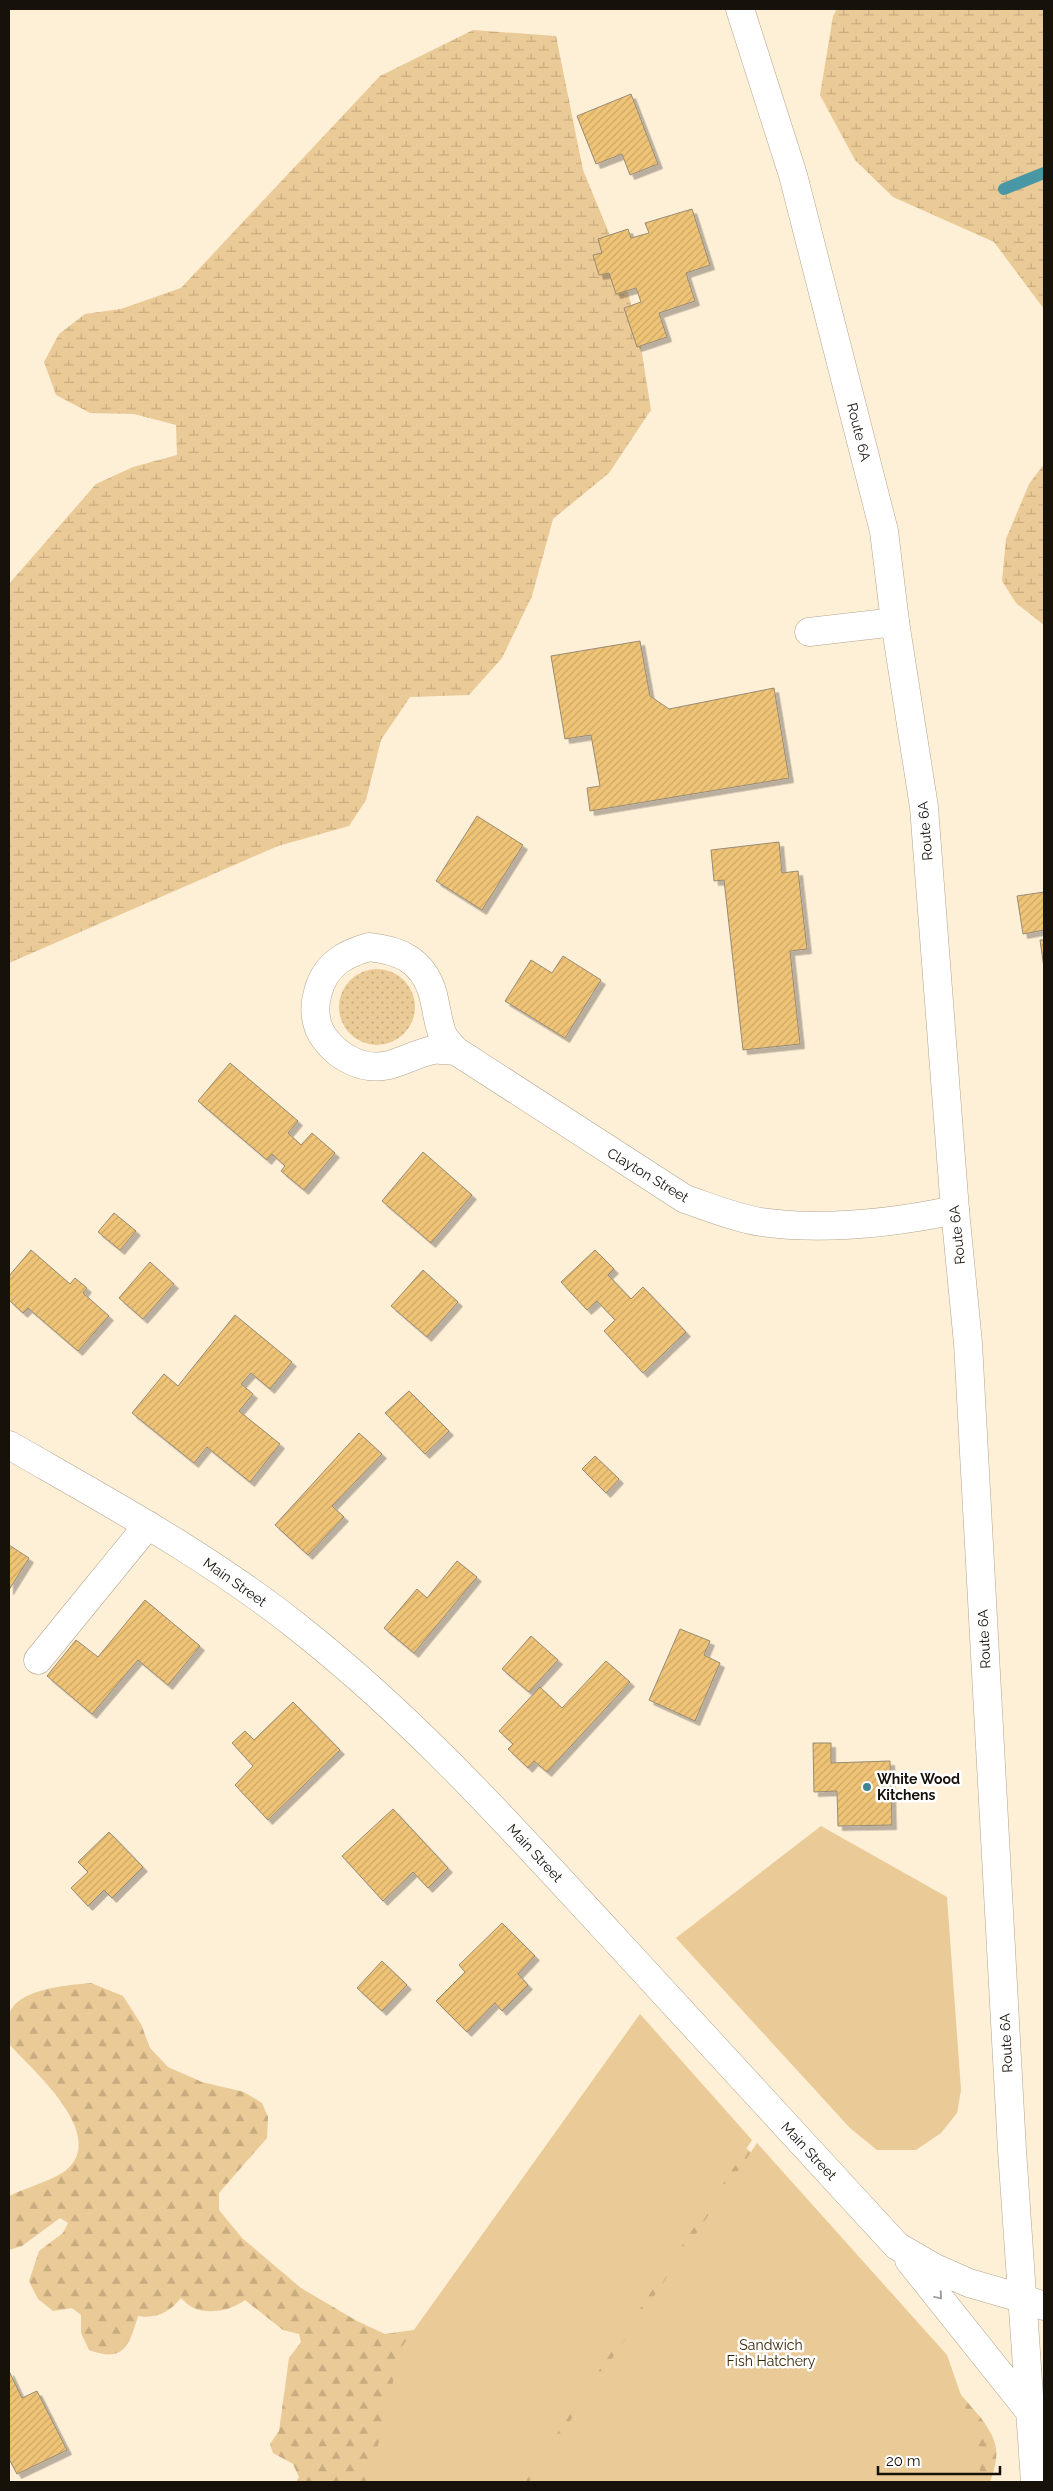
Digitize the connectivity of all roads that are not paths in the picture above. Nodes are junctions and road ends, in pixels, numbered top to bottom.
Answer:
1 (740, 9) edge
2 (895, 622) junction
3 (809, 632) dead end
4 (456, 1051) junction
5 (955, 1210) junction
6 (9, 1445) edge
7 (148, 1525) junction
8 (38, 1660) dead end
9 (897, 2246) junction
10 (1033, 2302) edge
11 (1038, 2420) edge
12 (1035, 2482) edge

1 - 2 main road, Route 6A
2 - 3 main road
2 - 5 main road, Route 6A
4 - 4 main road, Clayton Street
4 - 5 main road, Clayton Street
5 - 10 main road, Route 6A
6 - 7 main road, Main Street
7 - 8 main road
7 - 9 main road, Main Street
9 - 10 main road, Main Street
9 -> 11 main road
10 - 11 main road, Route 6A
11 - 12 main road, Route 6A

